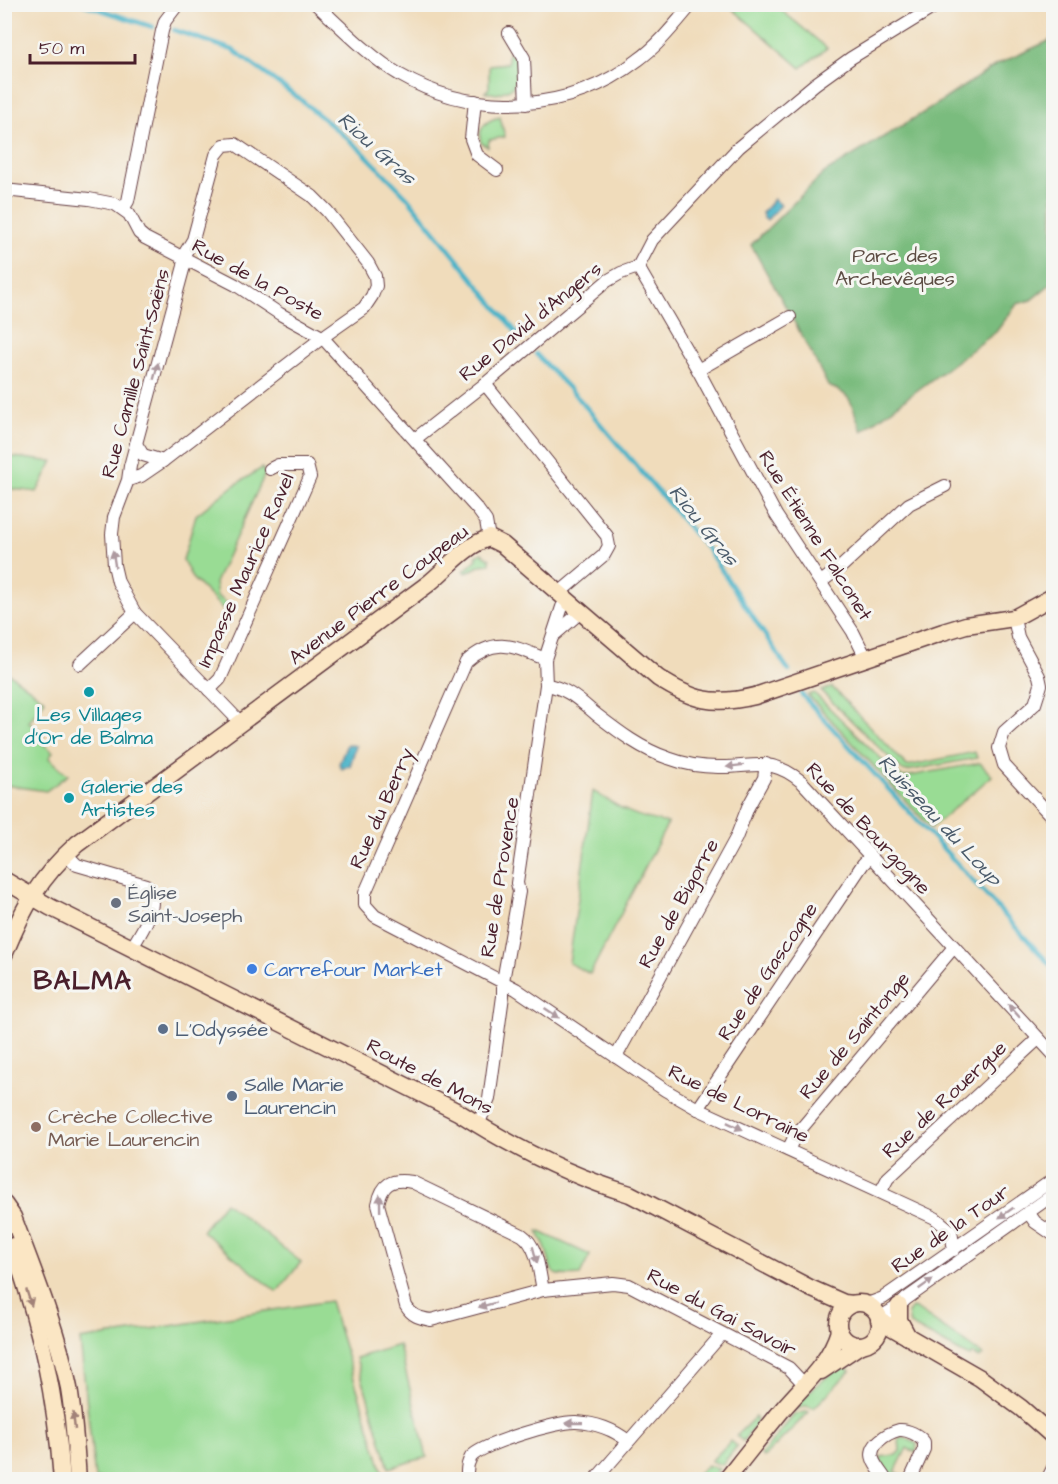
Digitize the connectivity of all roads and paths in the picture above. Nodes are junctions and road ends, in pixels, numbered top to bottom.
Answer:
1 (178, 4) edge
2 (316, 4) edge
3 (692, 4) edge
4 (939, 4) edge
5 (509, 33) dead end
6 (475, 101) junction
7 (526, 104) junction
8 (497, 170) dead end
9 (4, 190) edge
10 (123, 209) junction
11 (185, 260) junction
12 (638, 267) junction
13 (790, 317) dead end
14 (322, 337) junction
15 (698, 370) junction
16 (485, 384) junction
17 (415, 439) junction
18 (136, 444) junction
19 (163, 461) junction
20 (270, 469) dead end
21 (128, 480) junction
22 (945, 486) dead end
23 (489, 538) junction
24 (821, 582) junction
25 (1053, 596) edge
26 (563, 597) junction
27 (582, 611) junction
28 (135, 613) junction
29 (1014, 618) junction
30 (554, 635) junction
31 (866, 658) junction
32 (545, 659) junction
33 (80, 664) dead end
34 (546, 685) junction
35 (209, 690) junction
36 (241, 723) junction
37 (766, 764) junction
38 (1053, 819) edge
39 (66, 854) junction
40 (870, 856) junction
41 (4, 880) edge
42 (32, 895) junction
43 (954, 947) junction
44 (132, 948) junction
45 (4, 955) edge
46 (503, 981) junction
47 (1038, 1039) junction
48 (1053, 1054) edge
49 (616, 1057) junction
50 (698, 1109) junction
51 (478, 1125) junction
52 (788, 1150) junction
53 (1053, 1179) edge
54 (881, 1191) junction
55 (1053, 1194) edge
56 (4, 1204) edge
57 (1028, 1212) junction
58 (4, 1222) edge
59 (1053, 1235) edge
60 (954, 1250) junction
61 (810, 1288) junction
62 (543, 1290) junction
63 (860, 1304) junction
64 (899, 1306) junction
65 (879, 1319) junction
66 (839, 1327) junction
67 (722, 1334) junction
68 (911, 1338) junction
69 (866, 1342) junction
70 (810, 1380) junction
71 (1053, 1437) edge
72 (628, 1442) junction
73 (1053, 1466) edge
74 (62, 1479) edge
75 (78, 1479) edge
76 (468, 1479) edge
77 (595, 1479) edge
78 (726, 1479) edge
79 (886, 1479) edge
80 (910, 1479) edge
81 (1047, 1479) edge

1 - 10 street
2 - 6 street
3 - 7 street
4 - 12 street
5 - 7 street
6 - 7 street
6 - 8 street
9 - 10 street
10 - 11 street, Rue de la Poste
11 - 14 street, Rue de la Poste
11 - 14 street, Rue Camille Saint-Saëns
18 -> 11 street, Rue Camille Saint-Saëns
12 - 15 street, Rue Étienne Falconet
12 - 16 street, Rue David d'Angers
13 - 15 street
14 - 17 street, Rue de la Poste
14 - 19 street
15 - 24 street, Rue Étienne Falconet
16 - 17 street, Rue David d'Angers
16 - 26 street
17 - 23 street, Rue de la Poste
18 - 19 street
18 - 21 street, Rue Camille Saint-Saëns
19 - 21 street
20 - 35 street, Impasse Maurice Ravel
28 -> 21 street, Rue Camille Saint-Saëns
22 - 24 street
23 - 26 street, Avenue Pierre Coupeau
23 - 36 street, Avenue Pierre Coupeau
24 - 31 street, Rue Étienne Falconet
25 - 29 street
26 - 27 street, Avenue Pierre Coupeau
26 - 30 street, Rue de Provence
27 - 30 street, Rue de Provence
27 - 31 street, Avenue Pierre Coupeau
28 - 33 street
28 - 35 street, Rue Camille Saint-Saëns
29 - 31 street, Avenue Pierre Coupeau
29 - 38 street
30 - 32 street, Rue de Provence
32 - 34 street, Rue de Provence
32 - 46 street, Rue du Berry
37 -> 34 street, Rue de Bourgogne
34 - 46 street, Rue de Provence
35 - 36 street, Rue Camille Saint-Saëns
36 - 39 street, Avenue Pierre Coupeau
37 - 40 street, Rue de Bourgogne
37 - 49 street, Rue de Bigorre
39 - 42 street, Avenue Pierre Coupeau
39 - 44 street
40 - 43 street, Rue de Bourgogne
40 - 50 street, Rue de Gascogne
41 - 42 street, Route de Mons
42 - 44 street, Route de Mons
42 - 45 street, Avenue Pierre Coupeau
47 -> 43 street, Rue de Bourgogne
43 - 52 street, Rue de Saintonge
44 - 51 street, Route de Mons
46 -> 49 street, Rue de Lorraine
46 - 51 street, Rue de Provence
47 - 48 street, Rue de Bourgogne
47 - 54 street, Rue de Rouergue
49 - 50 street, Rue de Lorraine
50 -> 52 street, Rue de Lorraine
51 - 61 street, Route de Mons
52 - 54 street, Rue de Lorraine
53 -> 60 street, Rue de la Tour
54 - 60 street, Rue de Lorraine
55 - 57 street, Rue de la Tour
75 -> 56 street
57 - 59 street
64 -> 57 street, Rue de la Tour
58 -> 74 street
60 - 63 street, Rue de la Tour
61 - 63 street, Route de Mons
61 - 66 street, Route de Mons
62 -> 62 street, Rue du Gai Savoir
62 - 67 street, Rue du Gai Savoir
63 - 65 street
63 - 66 street
64 - 65 street, Rue de la Tour
64 - 68 street
65 - 68 street
65 - 69 street
66 - 69 street
66 - 70 street
67 - 70 street, Rue du Gai Savoir
67 - 72 street
68 - 69 street
68 - 71 street
69 - 70 street
70 - 78 street
72 -> 76 street
72 - 77 street
73 - 81 street
79 - 80 street

